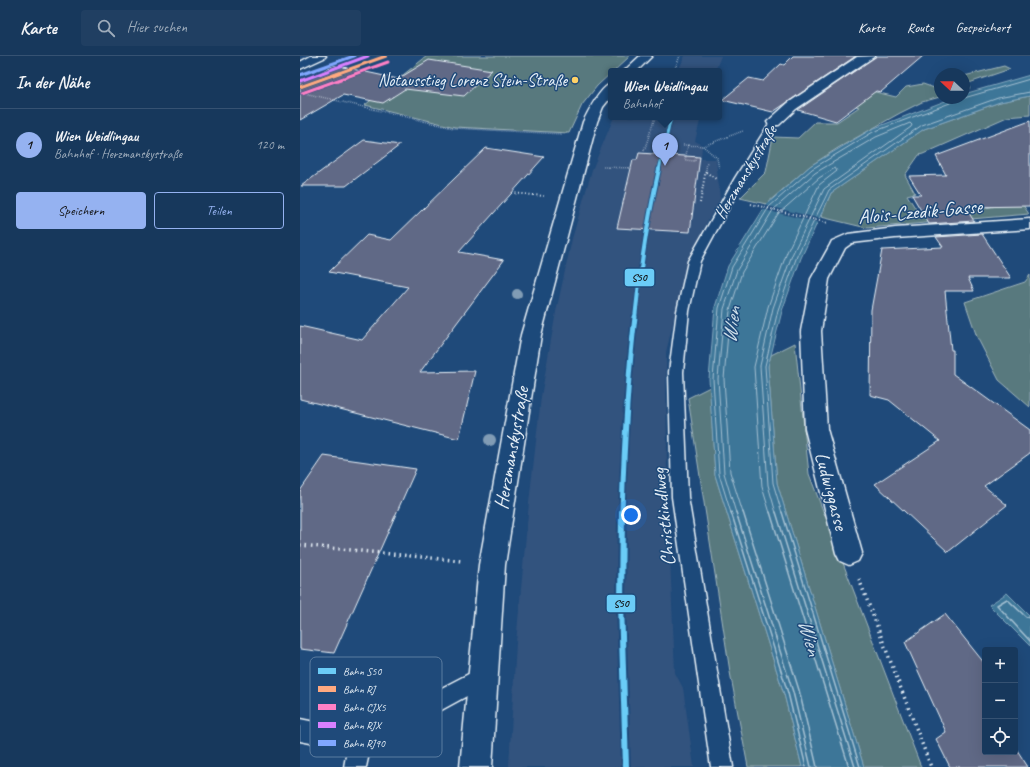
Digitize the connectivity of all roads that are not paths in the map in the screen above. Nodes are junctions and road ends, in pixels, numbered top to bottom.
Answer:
1 (320, 56) edge
2 (646, 56) edge
3 (869, 56) edge
4 (300, 66) edge
5 (633, 68) edge
6 (608, 92) edge
7 (774, 122) joint
8 (1030, 224) edge
9 (694, 261) joint
10 (816, 430) joint
11 (849, 553) road end
12 (482, 677) junction
13 (442, 698) edge
14 (300, 730) edge
15 (310, 732) edge
16 (357, 757) edge
17 (355, 767) edge
18 (476, 767) edge
19 (722, 767) edge

1 - 4 street
2 - 5 street
3 - 7 street, Herzmanskystraße
6 - 12 street, Herzmanskystraße
7 - 9 lane, Herzmanskystraße
8 - 10 street, Alois-Czedik-Gasse
9 - 19 lane, Christkindlweg
10 - 11 street, Ludwiggasse
12 - 13 lane
12 - 18 street, Herzmanskystraße
14 - 15 lane
16 - 17 lane

